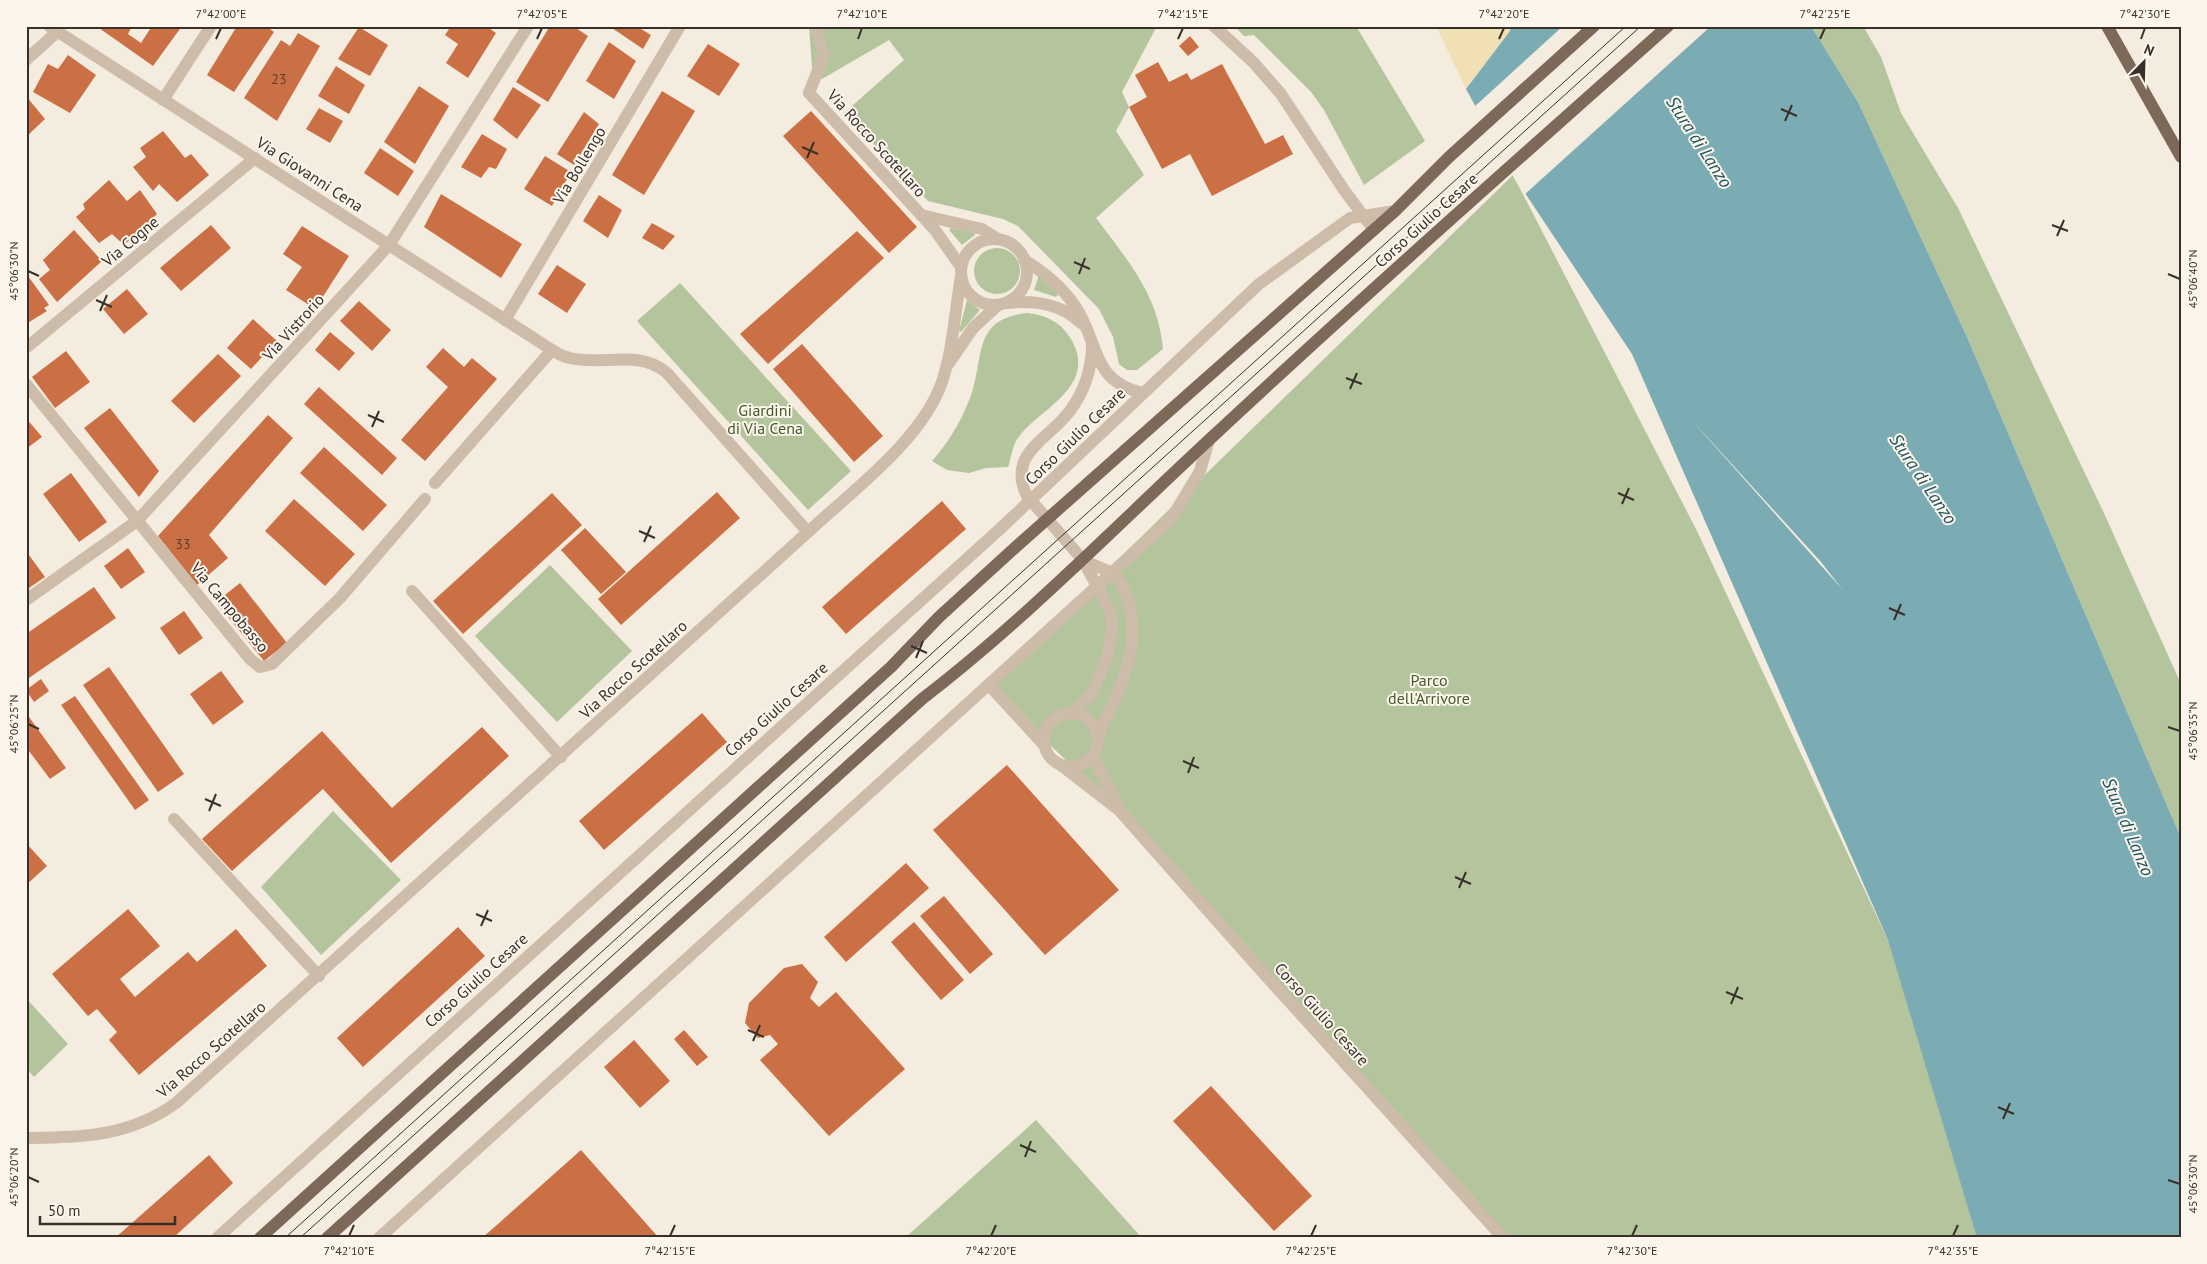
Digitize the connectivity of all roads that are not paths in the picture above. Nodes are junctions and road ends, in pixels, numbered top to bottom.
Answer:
1 (211, 26) edge
2 (528, 26) edge
3 (680, 26) edge
4 (815, 26) edge
5 (1214, 26) edge
6 (1594, 26) edge
7 (1668, 26) edge
8 (2107, 26) edge
9 (53, 29) edge
10 (26, 60) edge
11 (163, 100) junction
12 (2181, 157) edge
13 (255, 158) junction
14 (1395, 211) junction
15 (921, 215) junction
16 (1364, 216) junction
17 (1374, 230) junction
18 (998, 239) junction
19 (389, 245) junction
20 (1024, 260) junction
21 (961, 272) junction
22 (1002, 304) junction
23 (505, 320) junction
24 (1084, 327) junction
25 (1092, 344) junction
26 (26, 348) edge
27 (552, 350) junction
28 (945, 369) junction
29 (26, 384) edge
30 (1142, 393) junction
31 (1209, 440) junction
32 (436, 483) dead end
33 (425, 500) dead end
34 (1030, 501) junction
35 (1047, 519) junction
36 (137, 520) junction
37 (808, 532) junction
38 (1083, 560) junction
39 (1112, 574) junction
40 (1098, 587) junction
41 (412, 592) dead end
42 (26, 600) edge
43 (989, 685) junction
44 (1073, 713) junction
45 (1098, 736) junction
46 (1044, 745) junction
47 (1093, 756) junction
48 (561, 757) junction
49 (1062, 766) junction
50 (1119, 810) junction
51 (174, 819) dead end
52 (319, 976) junction
53 (26, 1138) edge
54 (217, 1238) edge
55 (260, 1238) edge
56 (326, 1238) edge
57 (378, 1238) edge
58 (1503, 1238) edge

1 - 11 street
2 - 19 street, Via Vistrorio
3 - 23 street, Via Bollengo
4 - 15 street, Via Rocco Scotellaro
5 - 16 street, Corso Giulio Cesare
6 - 14 main road, Corso Giulio Cesare
7 - 31 main road, Corso Giulio Cesare
8 - 12 main road
9 - 10 street
9 - 11 street, Via Giovanni Cena
11 - 13 street, Via Giovanni Cena
13 - 19 street, Via Giovanni Cena
13 - 26 street, Via Cogne
14 - 16 street, Corso Giulio Cesare
14 - 17 main road, Corso Giulio Cesare
15 - 18 street, Via Rocco Scotellaro
15 - 21 street, Via Rocco Scotellaro
16 - 17 street, Corso Giulio Cesare
16 - 30 street, Corso Giulio Cesare
17 - 35 main road, Corso Giulio Cesare
18 - 20 street
18 - 21 street
19 - 23 street, Via Giovanni Cena
19 - 36 street, Via Vistrorio
20 - 22 street
20 - 24 street
21 - 22 street
21 - 28 street, Via Rocco Scotellaro
22 - 24 street
22 - 28 street, Via Rocco Scotellaro
23 - 27 street, Via Giovanni Cena
24 - 25 street
25 - 30 street
25 - 34 street
27 - 32 street
27 - 37 street, Via Giovanni Cena
28 - 37 street, Via Rocco Scotellaro
29 - 36 street, Via Campobasso
30 - 34 street, Corso Giulio Cesare
31 - 38 main road, Corso Giulio Cesare
31 - 39 street
33 - 36 street, Via Campobasso
34 - 35 street
34 - 54 street, Corso Giulio Cesare
35 - 38 street
35 - 55 main road, Corso Giulio Cesare
36 - 42 street, Via Vistrorio
37 - 48 street, Via Rocco Scotellaro
38 - 39 street
38 - 40 street
38 - 56 main road, Corso Giulio Cesare
39 - 40 street
39 - 45 street
40 - 43 street
40 - 44 street
41 - 48 street
43 - 46 street
43 - 57 street
44 - 45 street
44 - 46 street
45 - 47 street
46 - 49 street
47 - 49 street
47 - 50 street, Corso Giulio Cesare
48 - 52 street, Via Rocco Scotellaro
49 - 50 street, Corso Giulio Cesare
50 - 58 street, Corso Giulio Cesare
51 - 52 street
52 - 53 street, Via Rocco Scotellaro

